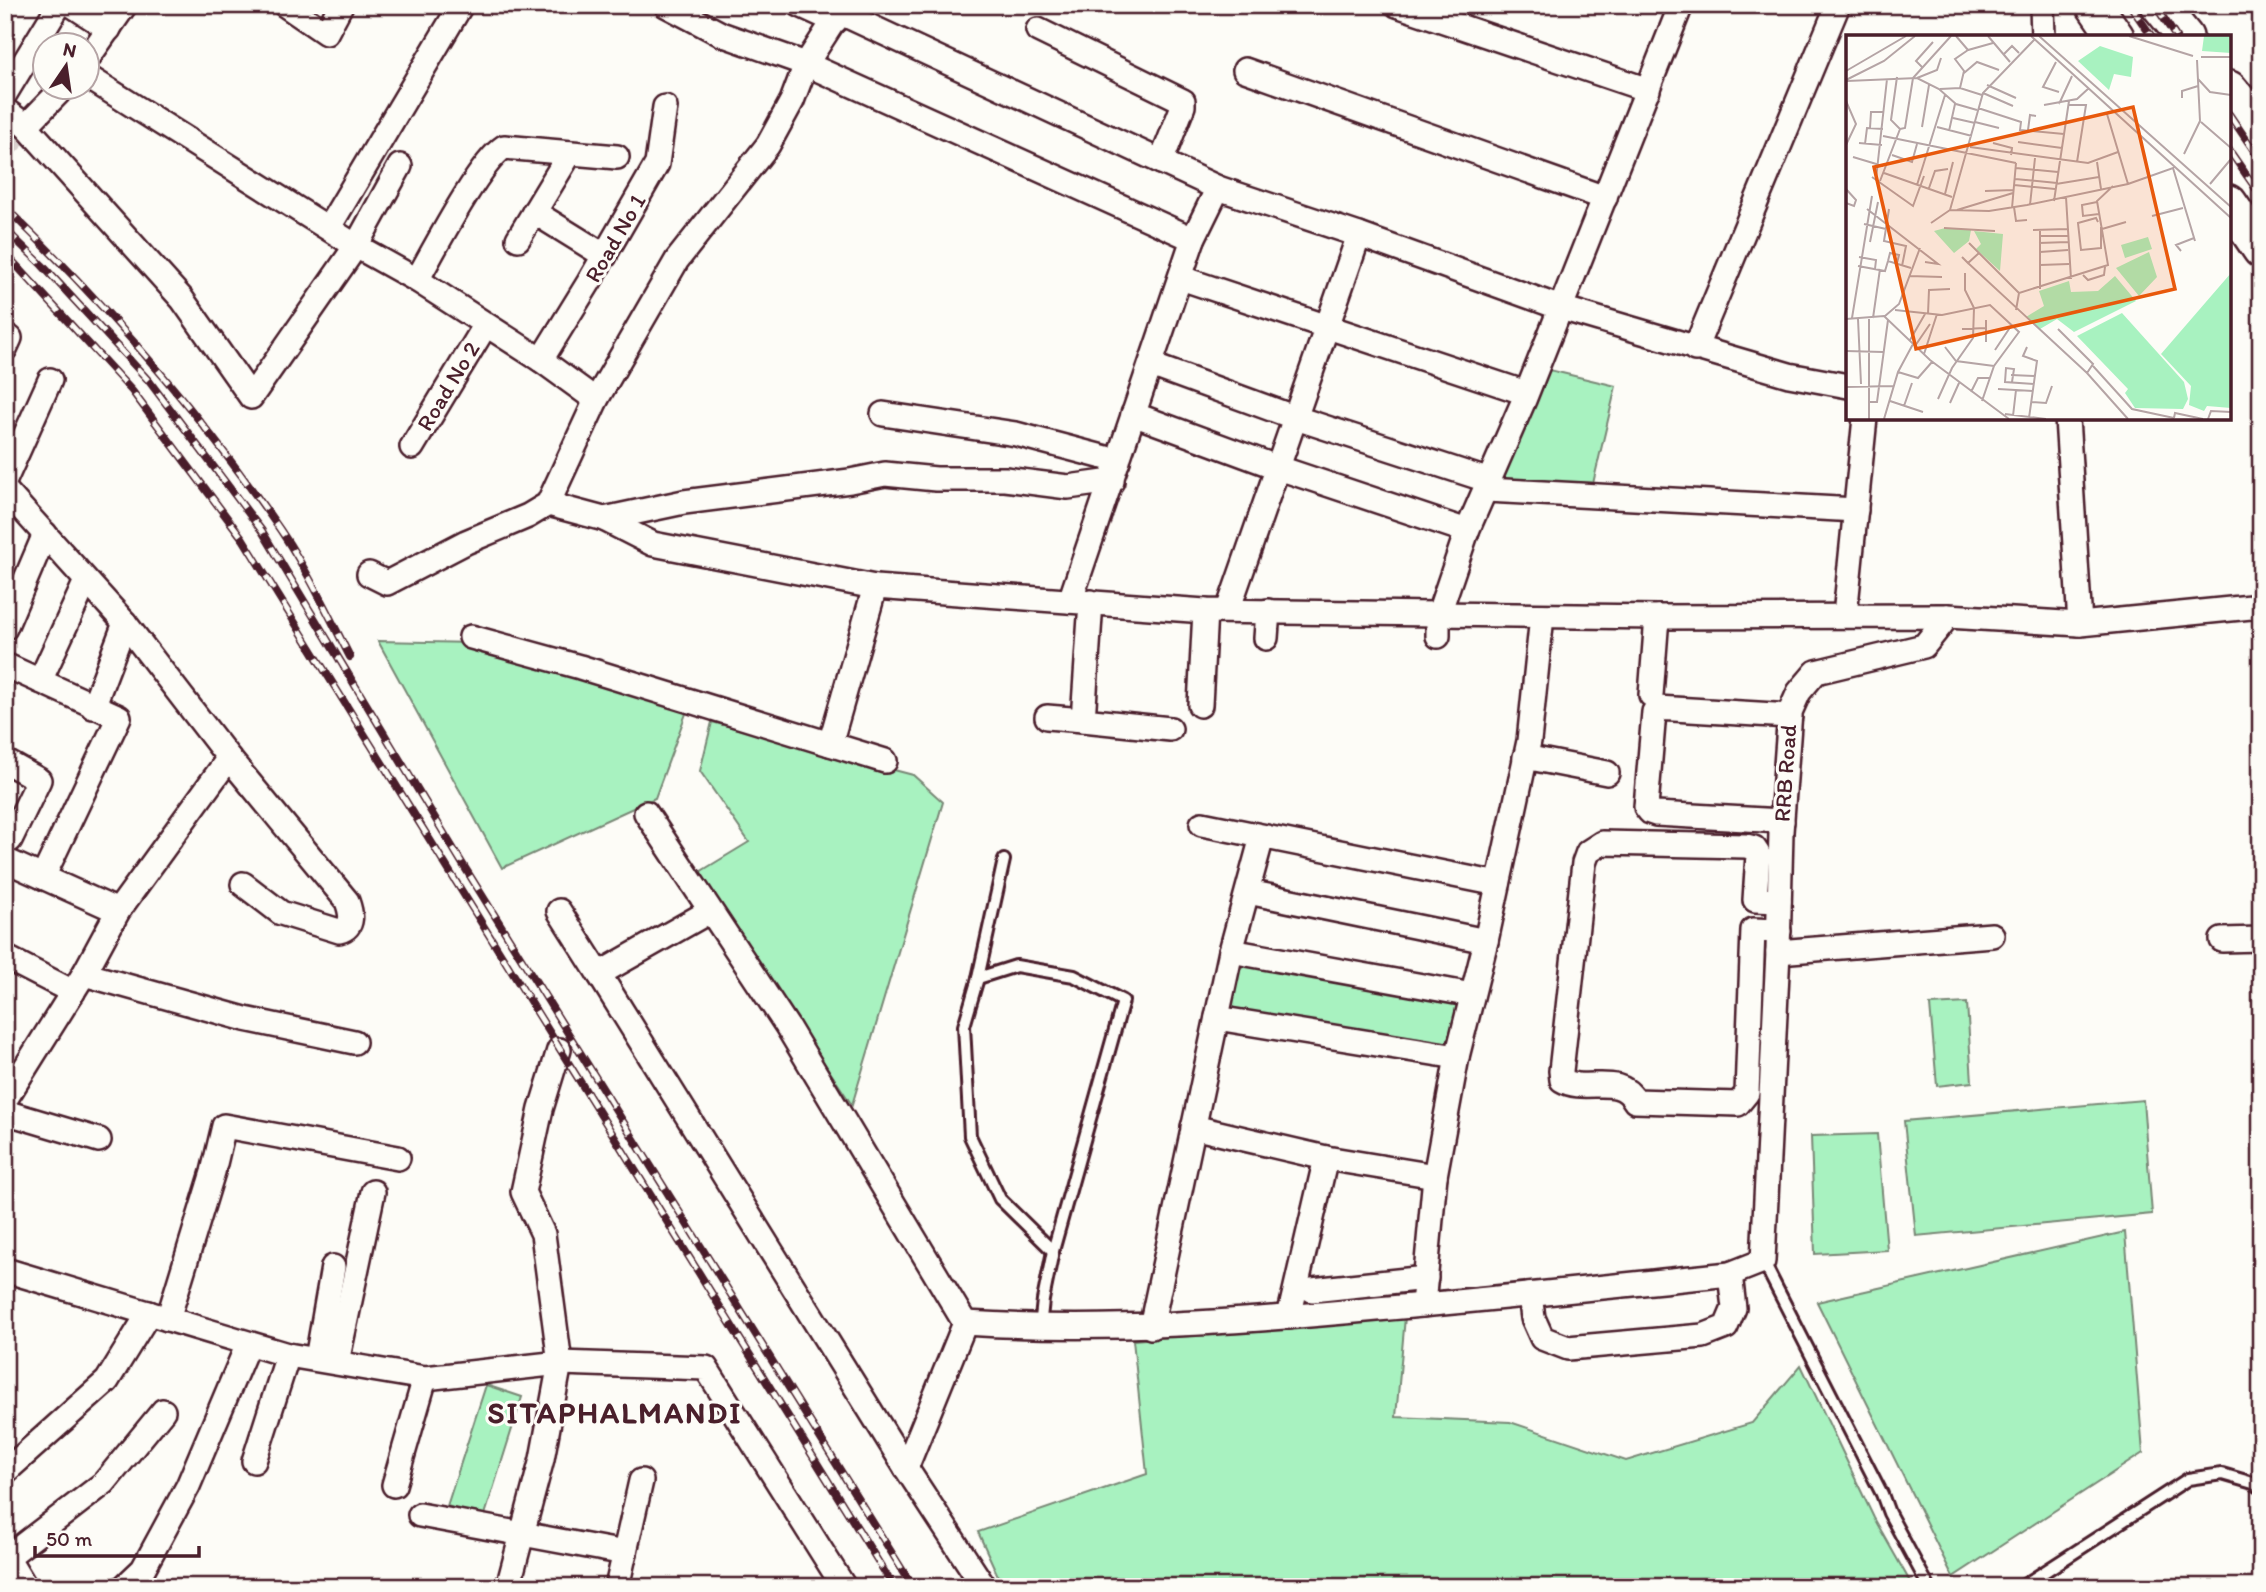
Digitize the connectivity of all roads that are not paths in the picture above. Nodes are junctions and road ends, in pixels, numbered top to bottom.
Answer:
1 (59, 5) edge
2 (72, 5) edge
3 (125, 5) edge
4 (285, 5) edge
5 (341, 5) edge
6 (461, 5) edge
7 (666, 5) edge
8 (800, 5) edge
9 (1397, 5) edge
10 (1681, 5) edge
11 (1838, 5) edge
12 (2042, 5) edge
13 (2094, 5) edge
14 (2159, 5) edge
15 (840, 13) edge
16 (109, 29) junction
17 (1038, 30) dead end
18 (2043, 35) edge
19 (2115, 35) edge
20 (2183, 35) edge
21 (102, 39) edge
22 (806, 64) junction
23 (1245, 70) dead end
24 (102, 86) edge
25 (1648, 90) junction
26 (2231, 91) edge
27 (5, 94) edge
28 (49, 102) edge
29 (666, 107) dead end
30 (5, 110) edge
31 (26, 126) junction
32 (2261, 127) edge
33 (570, 153) junction
34 (617, 157) dead end
35 (1161, 162) junction
36 (400, 166) dead end
37 (1218, 188) junction
38 (1605, 198) junction
39 (2231, 205) edge
40 (534, 212) junction
41 (329, 228) junction
42 (1359, 235) junction
43 (518, 239) dead end
44 (1193, 239) junction
45 (356, 246) junction
46 (2261, 250) edge
47 (604, 256) junction
48 (1181, 278) junction
49 (417, 280) junction
50 (1561, 308) junction
51 (1328, 325) junction
52 (485, 326) junction
53 (1695, 349) junction
54 (541, 360) junction
55 (1151, 365) junction
56 (50, 380) dead end
57 (1846, 386) edge
58 (1526, 393) junction
59 (596, 400) junction
60 (883, 414) dead end
61 (1133, 414) junction
62 (1296, 418) junction
63 (1865, 420) edge
64 (2067, 420) edge
65 (412, 447) dead end
66 (1279, 468) junction
67 (1115, 471) junction
68 (5, 480) edge
69 (1488, 486) junction
70 (5, 491) edge
71 (548, 504) junction
72 (1856, 510) junction
73 (604, 519) junction
74 (1467, 531) junction
75 (45, 534) junction
76 (369, 574) dead end
77 (86, 581) junction
78 (875, 587) junction
79 (1081, 602) junction
80 (2261, 606) edge
81 (1228, 610) junction
82 (1205, 611) junction
83 (1268, 611) junction
84 (1845, 615) junction
85 (1542, 616) junction
86 (1948, 616) junction
87 (1657, 617) junction
88 (125, 623) junction
89 (2080, 624) junction
90 (1438, 626) junction
91 (5, 628) edge
92 (471, 637) dead end
93 (1266, 638) dead end
94 (5, 665) edge
95 (40, 681) junction
96 (1650, 695) dead end
97 (1200, 705) dead end
98 (93, 707) junction
99 (1790, 716) junction
100 (1047, 717) dead end
101 (1083, 720) junction
102 (1170, 729) dead end
103 (830, 744) junction
104 (1525, 757) junction
105 (229, 758) junction
106 (5, 761) edge
107 (885, 761) dead end
108 (1607, 773) dead end
109 (646, 813) dead end
110 (1782, 821) junction
111 (1202, 824) dead end
112 (1262, 837) junction
113 (6, 847) edge
114 (1004, 860) dead end
115 (43, 877) junction
116 (243, 884) dead end
117 (1498, 884) junction
118 (1248, 892) junction
119 (1755, 900) junction
120 (1779, 901) junction
121 (118, 911) junction
122 (559, 911) dead end
123 (710, 911) junction
124 (1753, 930) junction
125 (1992, 934) dead end
126 (2261, 939) edge
127 (1486, 940) junction
128 (2222, 940) dead end
129 (1778, 941) junction
130 (1231, 951) junction
131 (5, 957) edge
132 (598, 974) junction
133 (978, 978) junction
134 (78, 983) junction
135 (1472, 995) junction
136 (1217, 1018) junction
137 (354, 1042) dead end
138 (559, 1050) dead end
139 (1457, 1057) junction
140 (5, 1100) edge
141 (5, 1112) edge
142 (1193, 1127) junction
143 (99, 1140) dead end
144 (398, 1158) dead end
145 (1326, 1158) junction
146 (1435, 1176) junction
147 (373, 1192) dead end
148 (1420, 1206) dead end
149 (1053, 1251) junction
150 (1763, 1261) junction
151 (333, 1268) dead end
152 (5, 1270) edge
153 (1730, 1274) junction
154 (1421, 1279) junction
155 (1312, 1290) dead end
156 (1530, 1295) junction
157 (1423, 1305) junction
158 (158, 1316) junction
159 (1289, 1317) junction
160 (965, 1323) junction
161 (1151, 1327) junction
162 (1040, 1328) junction
163 (248, 1344) junction
164 (288, 1355) junction
165 (327, 1361) junction
166 (560, 1363) junction
167 (425, 1378) junction
168 (163, 1411) dead end
169 (254, 1461) dead end
170 (906, 1468) junction
171 (5, 1472) edge
172 (641, 1481) dead end
173 (394, 1485) dead end
174 (2261, 1488) edge
175 (420, 1515) dead end
176 (522, 1535) junction
177 (625, 1553) junction
178 (5, 1561) edge
179 (840, 1585) edge
180 (20, 1587) edge
181 (124, 1587) edge
182 (508, 1587) edge
183 (618, 1587) edge
184 (984, 1587) edge
185 (1929, 1587) edge
186 (2021, 1587) edge

1 - 27 street
2 - 16 street
3 - 16 street
4 - 5 street
6 - 41 street
7 - 22 street
8 - 15 street
9 - 25 street
10 - 25 street
11 - 53 street
12 - 18 street
13 - 19 main road
14 - 20 main road
15 - 22 street
15 - 35 street
16 - 21 street
17 - 35 street
22 - 44 street
22 - 59 street
23 - 38 street
24 - 41 street
25 - 38 street
26 - 32 main road
28 - 31 street
29 - 47 street, Road No 1
30 - 31 street
31 - 45 street
33 - 34 street
33 - 40 street
33 - 49 street
35 - 37 street
36 - 45 street
37 - 42 street
37 - 44 street
38 - 50 street
39 - 46 main road
40 - 43 street
40 - 47 street
41 - 45 street
42 - 50 street
42 - 51 street
44 - 48 street
45 - 49 street
47 - 54 street, Road No 1
48 - 51 street
48 - 55 street
49 - 52 street
50 - 53 street
50 - 58 street
51 - 58 street
51 - 62 street
52 - 54 street
52 - 65 street, Road No 2
53 - 57 street
54 - 59 street
55 - 61 street
55 - 62 street
56 - 68 street
58 - 69 street
59 - 71 street
60 - 67 street
61 - 66 street
61 - 67 street
62 - 66 street
62 - 69 street
63 - 72 street
64 - 89 street
66 - 74 street
66 - 81 street
67 - 73 street
67 - 79 street
69 - 72 street
69 - 74 street
70 - 75 street
71 - 73 street
71 - 76 street
72 - 84 street
73 - 78 street
74 - 90 street
75 - 77 street
75 - 91 street
77 - 88 street
77 - 95 street
78 - 79 street
78 - 103 street
79 - 82 street
79 - 101 street
80 - 89 street
81 - 82 street
81 - 83 street
82 - 97 street
83 - 90 street
83 - 93 street
84 - 86 street
84 - 87 street
85 - 87 street
85 - 90 street
85 - 104 street
86 - 89 street
86 - 99 street, RRB Road
87 - 96 street
88 - 98 street
88 - 105 street
92 - 103 street
94 - 95 street
95 - 98 street
98 - 115 street
99 - 110 street, RRB Road
99 - 110 street
100 - 101 street
101 - 102 street
103 - 107 street
104 - 108 street
104 - 117 street
105 - 116 street
105 - 121 street
106 - 113 street
109 - 123 street
110 - 120 street, RRB Road
111 - 112 street
112 - 117 street
112 - 118 street
113 - 115 street
114 - 133 lane
115 - 121 street
117 - 127 street
118 - 127 street
118 - 130 street
119 - 120 street
119 - 124 street
119 - 124 street
120 - 129 street, RRB Road
121 - 134 street
122 - 132 street
123 - 132 street
123 - 160 street
124 - 129 street
125 - 129 street
126 - 128 street
127 - 135 street
129 - 150 street, RRB Road
130 - 135 street
130 - 136 street
131 - 134 street
132 - 170 street
133 - 149 lane
133 - 149 lane
134 - 137 street
134 - 140 street
135 - 139 street
136 - 139 street
136 - 142 street
138 - 166 street
139 - 146 street
141 - 143 street
142 - 145 street
142 - 161 street
144 - 158 street
145 - 146 street
145 - 159 street
146 - 154 street
147 - 165 street
148 - 154 street
149 - 162 lane
150 - 153 street
150 - 185 lane
151 - 165 street
152 - 158 street
153 - 156 street
153 - 156 street
154 - 155 street
154 - 157 street
156 - 157 street
157 - 159 street
158 - 163 street
158 - 171 street
159 - 161 street
160 - 162 street
160 - 170 street
161 - 162 street
163 - 164 street
163 - 181 street
164 - 165 street
164 - 169 street
165 - 167 street
166 - 167 street
166 - 176 street
166 - 179 street
167 - 173 street
168 - 178 street
170 - 184 street
172 - 177 street
174 - 186 lane
175 - 176 street
176 - 177 street
176 - 182 street
177 - 183 street
178 - 180 main road

